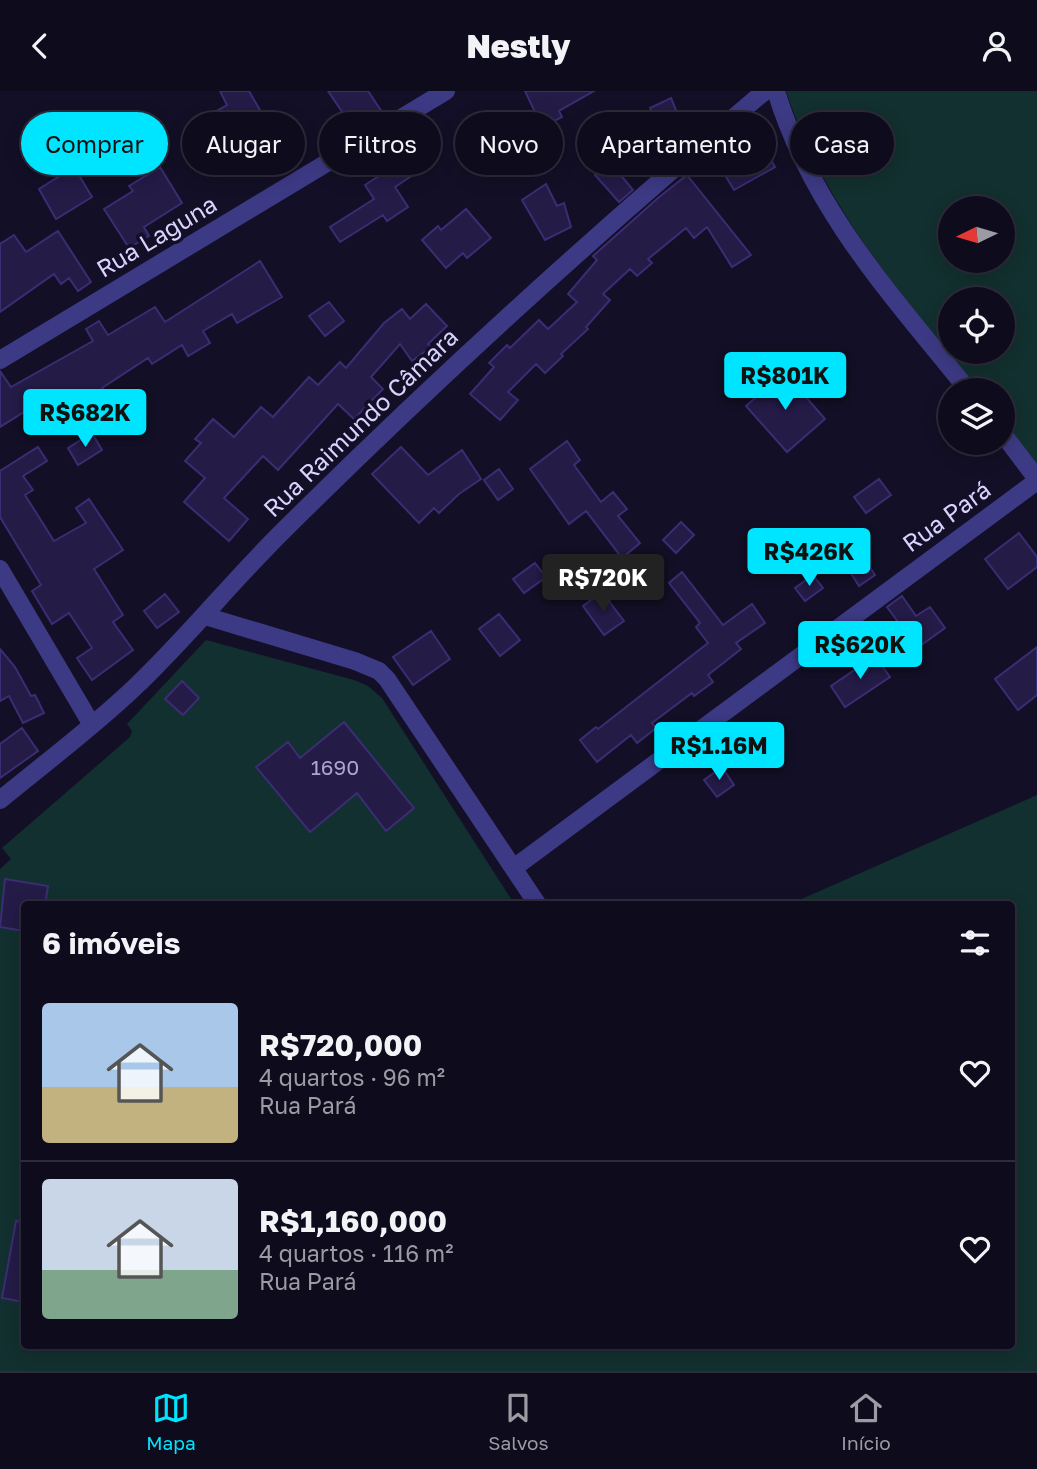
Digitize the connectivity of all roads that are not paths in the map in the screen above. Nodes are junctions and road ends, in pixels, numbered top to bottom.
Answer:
1 (446, 91) edge
2 (765, 91) edge
3 (776, 91) edge
4 (0, 360) edge
5 (958, 378) edge
6 (1015, 450) edge
7 (1037, 480) edge
8 (0, 569) edge
9 (205, 617) junction
10 (92, 725) junction
11 (0, 800) edge
12 (515, 867) junction
13 (536, 901) edge

1 - 4 street, Rua Laguna
2 - 9 street, Rua Raimundo Câmara
3 - 5 street
6 - 7 street
7 - 12 street, Rua Pará
8 - 10 street
9 - 10 street, Rua Raimundo Câmara
9 - 12 street
10 - 11 street, Rua Raimundo Câmara
12 - 13 street

